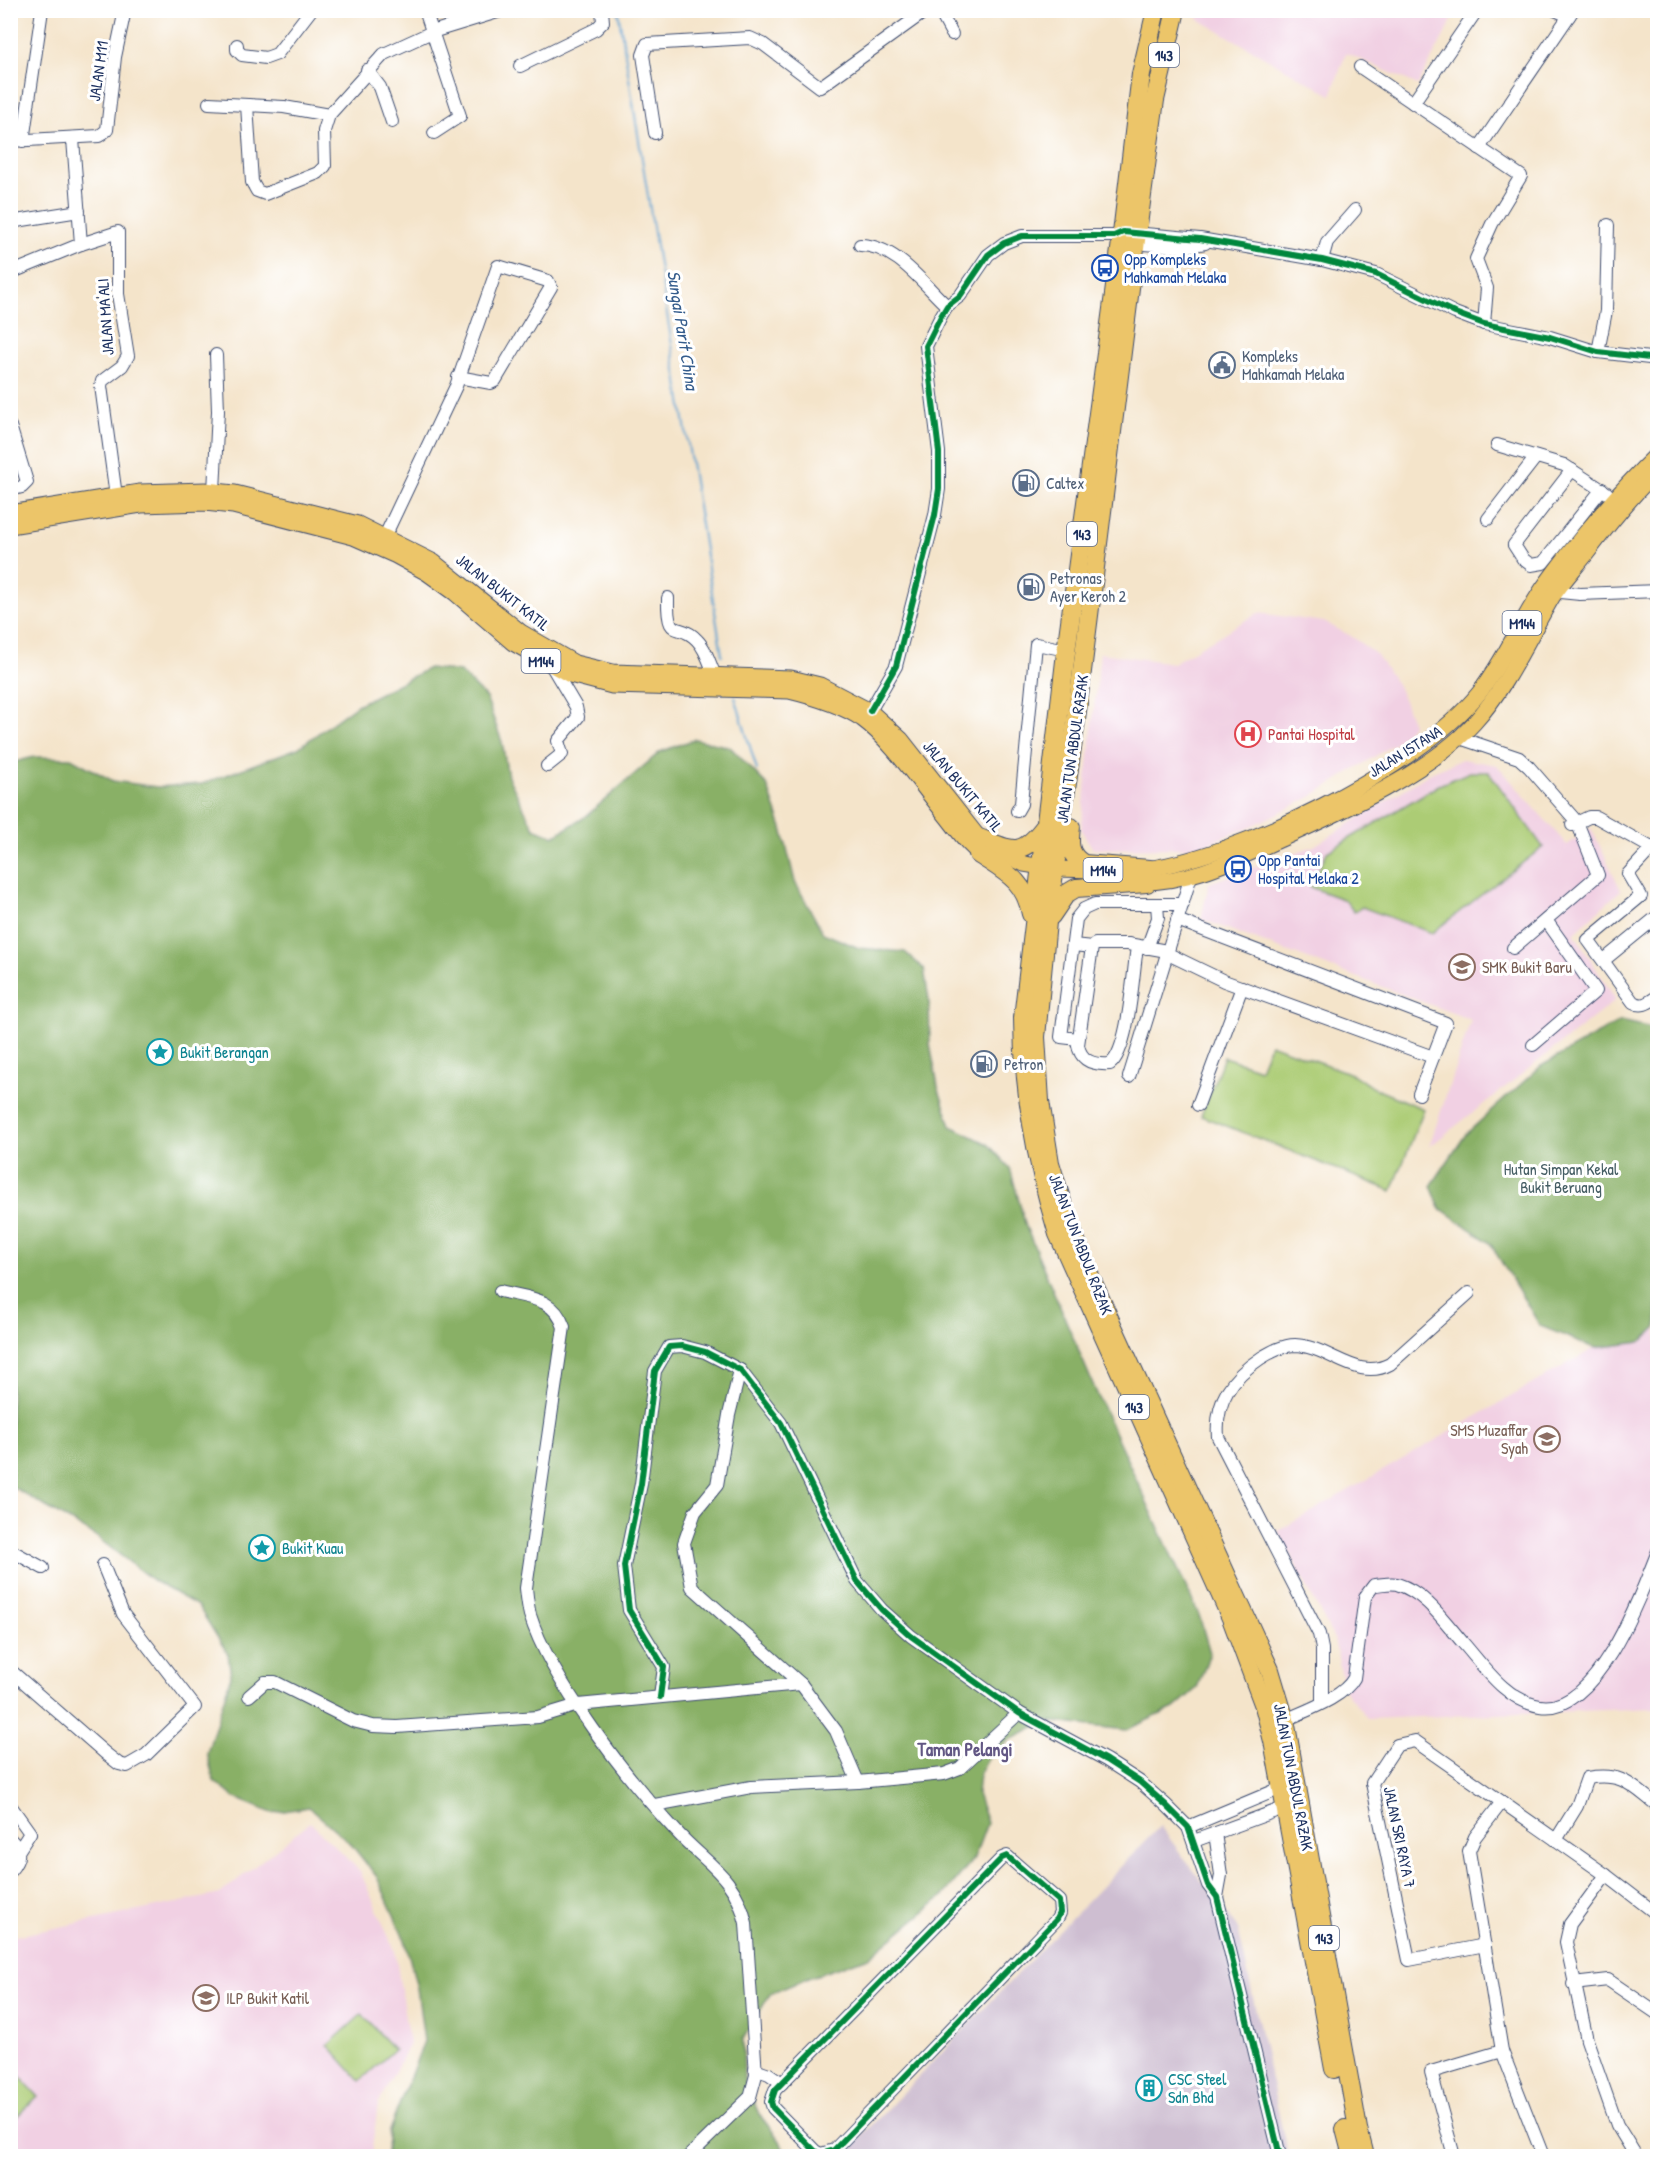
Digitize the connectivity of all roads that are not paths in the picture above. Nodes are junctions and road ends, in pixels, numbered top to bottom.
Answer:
1 (42, 10) edge
2 (125, 10) edge
3 (311, 10) edge
4 (425, 10) edge
5 (504, 10) edge
6 (602, 10) edge
7 (927, 10) edge
8 (939, 10) edge
9 (1156, 10) edge
10 (1176, 10) edge
11 (1477, 10) edge
12 (1555, 10) edge
13 (1571, 13) edge
14 (432, 32) junction
15 (952, 34) dead end
16 (237, 45) dead end
17 (520, 66) dead end
18 (1360, 67) dead end
19 (367, 70) junction
20 (209, 103) dead end
21 (1413, 103) junction
22 (247, 105) junction
23 (329, 115) junction
24 (392, 122) dead end
25 (434, 133) dead end
26 (655, 133) dead end
27 (73, 139) junction
28 (17, 141) edge
29 (1479, 148) junction
30 (1355, 210) dead end
31 (79, 211) junction
32 (10, 222) edge
33 (1608, 225) dead end
34 (1126, 237) junction
35 (1215, 241) junction
36 (81, 244) junction
37 (861, 245) dead end
38 (1322, 260) junction
39 (10, 273) edge
40 (947, 306) junction
41 (1484, 324) junction
42 (1598, 352) junction
43 (216, 355) dead end
44 (1658, 359) edge
45 (459, 377) junction
46 (10, 426) edge
47 (1497, 445) dead end
48 (1658, 453) edge
49 (1536, 457) junction
50 (1572, 470) junction
51 (1658, 470) edge
52 (1602, 489) junction
53 (10, 490) edge
54 (214, 491) junction
55 (116, 496) junction
56 (1616, 498) junction
57 (10, 513) edge
58 (1488, 519) dead end
59 (10, 526) edge
60 (385, 536) junction
61 (1550, 590) junction
62 (1658, 591) edge
63 (668, 598) dead end
64 (1066, 650) junction
65 (550, 665) junction
66 (1492, 672) junction
67 (715, 676) junction
68 (870, 711) junction
69 (1075, 727) junction
70 (1460, 738) junction
71 (1396, 763) junction
72 (548, 766) dead end
73 (1017, 811) dead end
74 (1045, 826) junction
75 (1575, 826) junction
76 (979, 846) junction
77 (1655, 849) edge
78 (1047, 873) junction
79 (1148, 876) junction
80 (1191, 876) junction
81 (1157, 904) junction
82 (1183, 904) junction
83 (1658, 916) edge
84 (1178, 920) junction
85 (1546, 920) junction
86 (1040, 923) junction
87 (1073, 945) junction
88 (1092, 947) junction
89 (1142, 948) junction
90 (1513, 948) dead end
91 (1166, 952) junction
92 (1604, 960) junction
93 (1242, 987) junction
94 (1658, 996) edge
95 (1078, 1039) junction
96 (1533, 1045) dead end
97 (1433, 1057) junction
98 (1129, 1077) dead end
99 (1419, 1094) dead end
100 (1198, 1105) dead end
101 (500, 1291) dead end
102 (1469, 1293) dead end
103 (741, 1371) junction
104 (10, 1550) edge
105 (1658, 1551) edge
106 (103, 1565) dead end
107 (43, 1568) dead end
108 (10, 1670) edge
109 (801, 1684) junction
110 (249, 1696) dead end
111 (660, 1697) junction
112 (1322, 1702) junction
113 (578, 1705) junction
114 (1019, 1713) junction
115 (1278, 1723) junction
116 (858, 1782) junction
117 (1289, 1784) junction
118 (1502, 1802) junction
119 (10, 1805) edge
120 (655, 1805) junction
121 (1292, 1805) junction
122 (1658, 1806) edge
123 (1188, 1827) junction
124 (1215, 1833) junction
125 (10, 1839) edge
126 (1556, 1840) junction
127 (1194, 1842) junction
128 (19, 1850) junction
129 (10, 1871) edge
130 (1606, 1875) junction
131 (1217, 1897) junction
132 (1658, 1916) edge
133 (1485, 1945) junction
134 (1573, 1984) junction
135 (1658, 2014) edge
136 (1502, 2051) junction
137 (755, 2075) junction
138 (779, 2087) junction
139 (689, 2157) edge
140 (1280, 2157) edge
141 (1352, 2157) edge
142 (1365, 2157) edge
143 (1454, 2157) edge
144 (1543, 2157) edge
145 (1636, 2157) edge

1 - 28 street
2 - 27 street, JALAN M11
3 - 16 street
4 - 14 street
5 - 14 street
6 - 17 street
7 - 26 street
8 - 15 street
9 - 34 highway, JALAN TUN ABDUL RAZAK / 143
10 - 34 highway, JALAN TUN ABDUL RAZAK / 143
11 - 21 street
12 - 13 street
13 - 29 street
14 - 19 street
14 - 25 street
18 - 21 street
19 - 23 street
19 - 24 street
20 - 22 street
21 - 29 street
22 - 23 street
22 - 23 street
27 - 28 street
27 - 31 street
29 - 41 street
30 - 38 street
31 - 32 street
31 - 36 street
33 - 42 street
34 - 35 street
34 - 35 street
34 - 40 street
34 - 64 highway, JALAN TUN ABDUL RAZAK / 143
34 - 69 highway, JALAN TUN ABDUL RAZAK / 143
35 - 38 street
36 - 39 street
36 - 55 street, JALAN MA'ALI
37 - 40 street
38 - 41 street
40 - 68 street
41 - 42 street
42 - 44 street
43 - 54 street
45 - 45 street
45 - 60 street
46 - 53 street
47 - 49 street
48 - 56 main road, JALAN ISTANA / M144
49 - 50 street
49 - 58 street
50 - 52 street
50 - 52 street
51 - 61 main road, JALAN ISTANA / M144
52 - 56 street
54 - 55 main road, JALAN BUKIT KATIL / M144
54 - 60 main road, JALAN BUKIT KATIL / M144
55 - 57 main road, JALAN BUKIT KATIL / M144
56 - 61 main road, JALAN ISTANA / M144
59 - 65 main road, JALAN BUKIT KATIL / M144
60 - 67 main road, JALAN BUKIT KATIL / M144
61 - 62 street
61 - 66 main road, JALAN ISTANA / M144
61 - 70 main road, JALAN ISTANA / M144
63 - 67 street
64 - 73 street
64 - 74 highway, JALAN TUN ABDUL RAZAK / 143
65 - 72 street
65 - 76 main road, JALAN BUKIT KATIL / M144
66 - 70 main road
66 - 71 main road, JALAN ISTANA / M144
67 - 68 main road, JALAN BUKIT KATIL / M144
68 - 76 main road, JALAN BUKIT KATIL / M144
69 - 78 highway, JALAN TUN ABDUL RAZAK / 143
69 - 79 highway
70 - 71 main road
70 - 75 street
70 - 80 main road, JALAN ISTANA / M144
71 - 79 main road, JALAN ISTANA / M144
74 - 76 highway
74 - 78 highway, JALAN TUN ABDUL RAZAK / 143
75 - 77 street
75 - 85 street
76 - 78 main road, JALAN BUKIT KATIL / M144
76 - 86 highway
77 - 92 street
78 - 79 main road, JALAN ISTANA / M144
78 - 86 highway, JALAN TUN ABDUL RAZAK / 143
79 - 80 main road, JALAN ISTANA / M144
79 - 86 highway
80 - 82 street
81 - 82 street
81 - 87 street
81 - 89 street
82 - 84 street
83 - 92 street
84 - 91 street
84 - 97 street
85 - 90 street
85 - 96 street
86 - 115 highway, JALAN TUN ABDUL RAZAK / 143
87 - 88 street
87 - 95 street
88 - 89 street
88 - 95 street
89 - 91 street
89 - 95 street
91 - 93 street
91 - 98 street
92 - 94 street
93 - 97 street
93 - 100 street
97 - 99 street
101 - 113 street
102 - 112 street
103 - 109 street
103 - 111 street
103 - 114 street
104 - 107 street
105 - 112 street
106 - 108 street
109 - 111 street
109 - 116 street
110 - 113 street
111 - 113 street
112 - 115 street
113 - 120 street
114 - 116 street
114 - 123 street
115 - 117 highway, JALAN TUN ABDUL RAZAK / 143
116 - 120 street
117 - 121 highway, JALAN TUN ABDUL RAZAK / 143
117 - 123 street
118 - 126 street
118 - 133 street
118 - 133 street, JALAN SRI RAYA 7
119 - 128 street
120 - 137 street
121 - 124 street
121 - 141 highway, JALAN TUN ABDUL RAZAK / 143
121 - 142 highway, JALAN TUN ABDUL RAZAK / 143
122 - 126 street
123 - 127 street
124 - 127 street
124 - 131 street
125 - 128 street
126 - 130 street
127 - 131 street
128 - 129 street
130 - 132 street
130 - 134 street
131 - 140 street
133 - 136 street
134 - 135 street
134 - 145 street
136 - 143 street
136 - 144 street
137 - 138 street
137 - 139 street
138 - 138 street

